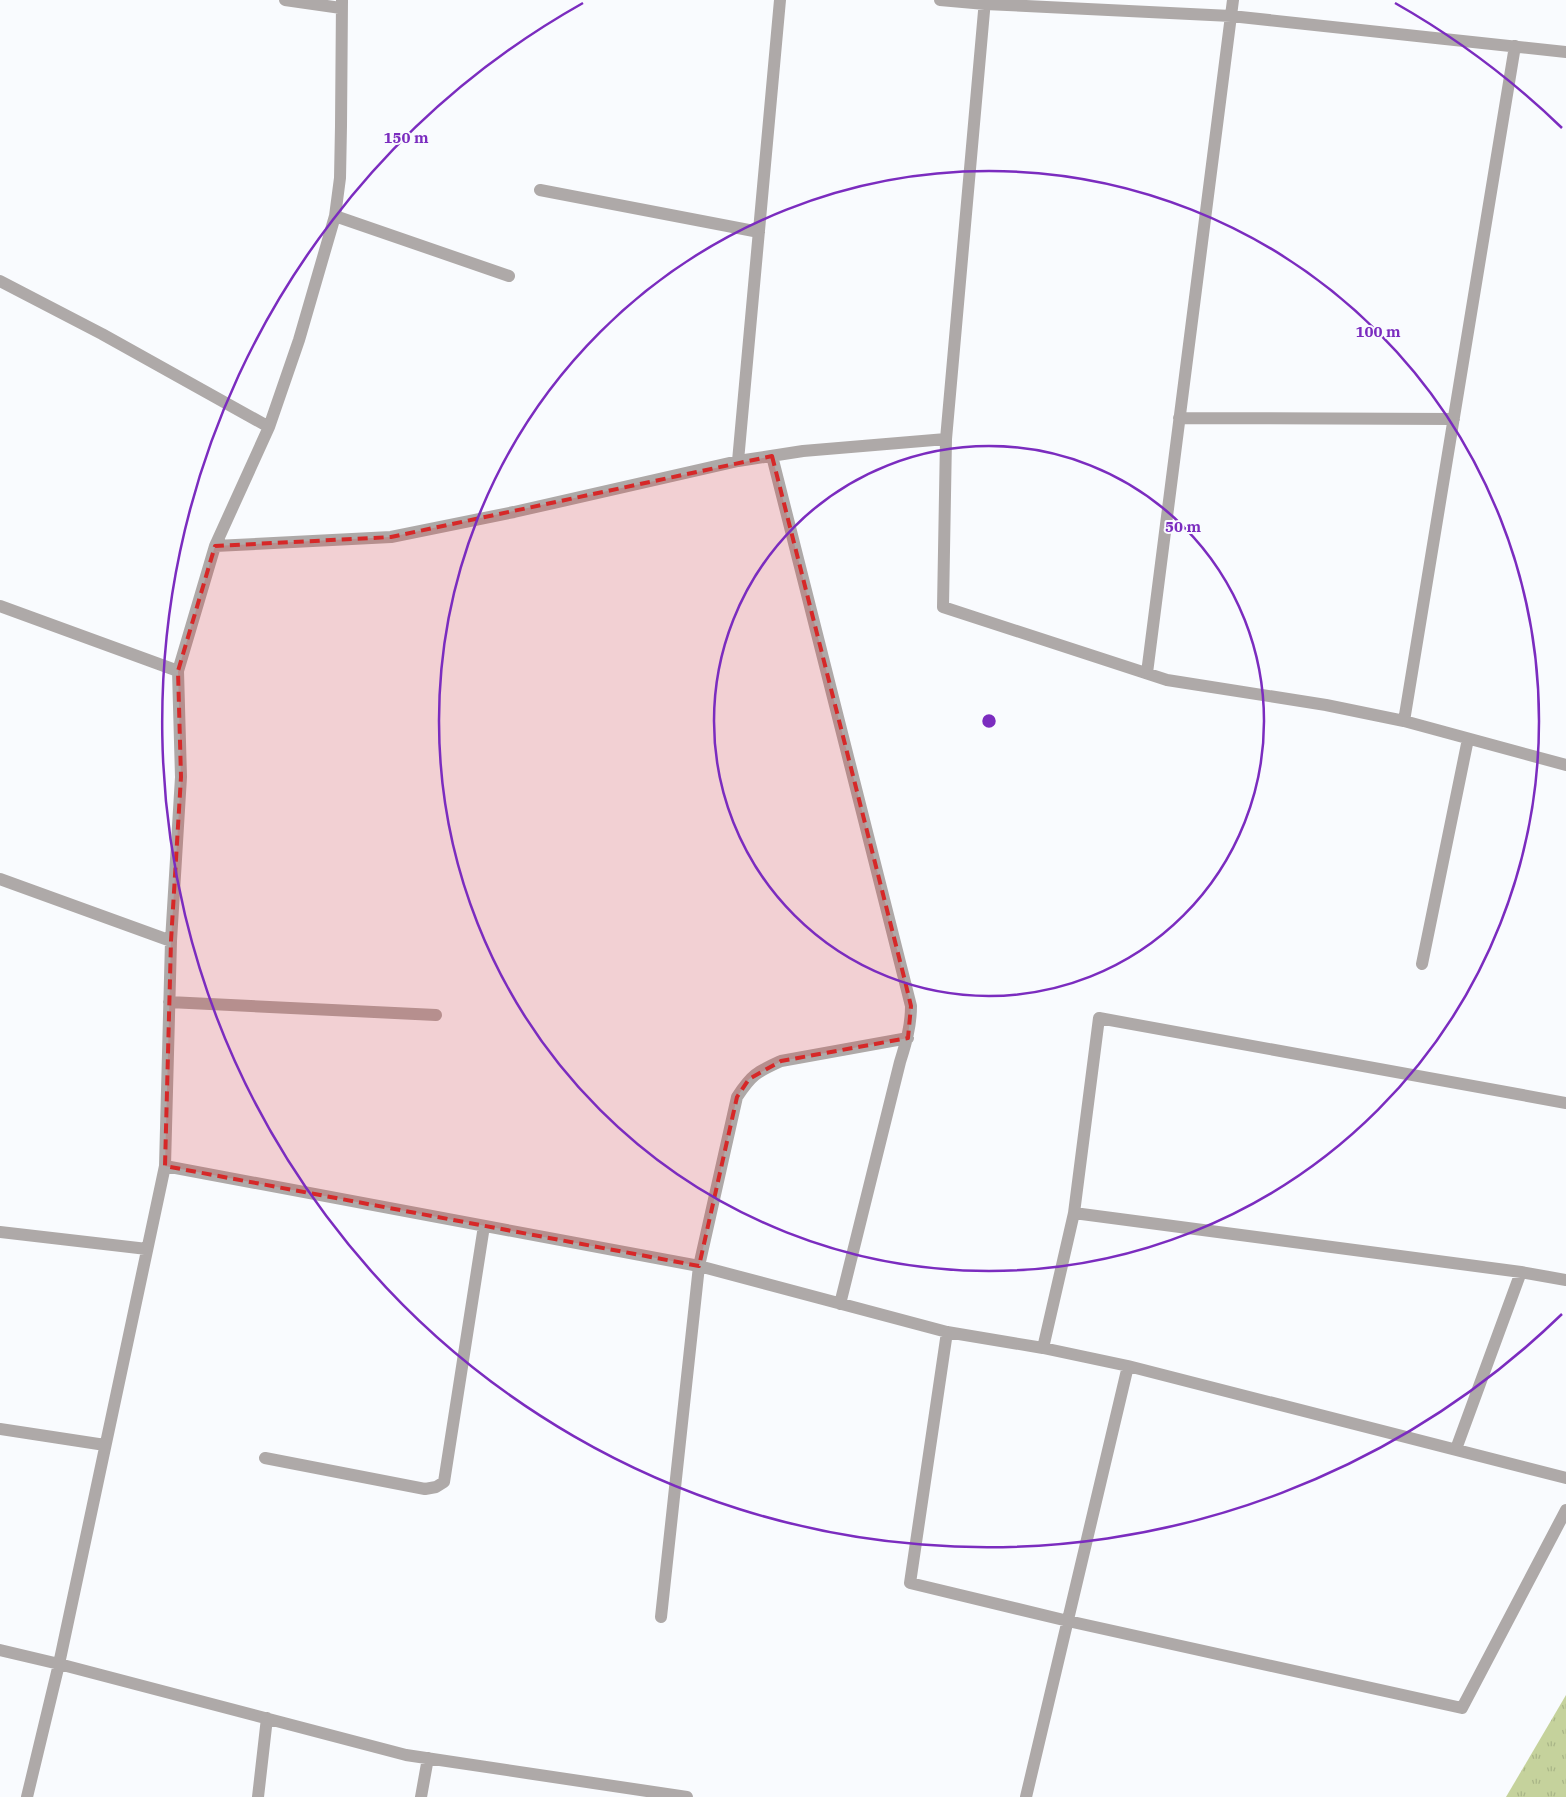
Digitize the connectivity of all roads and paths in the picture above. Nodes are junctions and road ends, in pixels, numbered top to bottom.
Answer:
1 (285, 0) edge
2 (780, 0) edge
3 (940, 0) edge
4 (1233, 0) edge
5 (985, 2) edge
6 (342, 4) edge
7 (1231, 16) junction
8 (1515, 46) junction
9 (1566, 52) edge
10 (540, 190) dead end
11 (335, 216) junction
12 (759, 232) junction
13 (509, 276) dead end
14 (0, 281) edge
15 (1179, 418) junction
16 (1454, 419) junction
17 (269, 427) junction
18 (946, 439) junction
19 (772, 456) junction
20 (738, 461) junction
21 (215, 546) junction
22 (0, 606) edge
23 (178, 671) junction
24 (1146, 673) junction
25 (1404, 720) junction
26 (1468, 739) junction
27 (1566, 765) edge
28 (0, 879) edge
29 (171, 941) junction
30 (1422, 964) dead end
31 (169, 1002) junction
32 (436, 1016) dead end
33 (908, 1038) junction
34 (1566, 1103) edge
35 (165, 1166) junction
36 (1074, 1213) junction
37 (484, 1226) junction
38 (0, 1232) edge
39 (147, 1249) junction
40 (699, 1266) junction
41 (1521, 1272) junction
42 (1566, 1280) edge
43 (840, 1304) junction
44 (947, 1332) junction
45 (1043, 1348) junction
46 (1128, 1366) junction
47 (0, 1429) edge
48 (105, 1446) junction
49 (1456, 1449) junction
50 (265, 1458) dead end
51 (1566, 1478) edge
52 (1566, 1510) edge
53 (661, 1617) dead end
54 (1068, 1622) junction
55 (0, 1650) edge
56 (59, 1664) junction
57 (267, 1718) junction
58 (428, 1758) junction
59 (27, 1797) edge
60 (258, 1797) edge
61 (421, 1797) edge
62 (687, 1797) edge
63 (1026, 1797) edge

1 - 6 street
2 - 12 street
3 - 5 street
4 - 7 street
5 - 7 street
5 - 18 street
6 - 11 street
7 - 8 street
7 - 15 street
8 - 9 street
8 - 16 street
10 - 12 street
11 - 13 street
11 - 17 street
12 - 20 street
14 - 17 street
15 - 16 street
15 - 24 street
16 - 25 street
17 - 21 street
18 - 19 street
18 - 24 street
19 - 20 street
19 - 33 street
20 - 21 street
21 - 23 street
22 - 23 street
23 - 29 street
24 - 25 street
25 - 26 street
26 - 27 street
26 - 30 street
28 - 29 street
29 - 31 street
31 - 32 street
31 - 35 street
33 - 40 street
33 - 43 street
34 - 36 street
35 - 37 street
35 - 39 street
36 - 41 street
36 - 45 street
37 - 40 street
37 - 50 street
38 - 39 street
39 - 48 street
40 - 43 street
40 - 53 street
41 - 42 street
41 - 49 street
43 - 44 street
44 - 45 street
44 - 54 street
45 - 46 street
46 - 49 street
46 - 54 street
47 - 48 street
48 - 56 street
49 - 51 street
52 - 54 street
54 - 63 street
55 - 56 street
56 - 57 street
56 - 59 street
57 - 58 street
57 - 60 street
58 - 61 street
58 - 62 street

